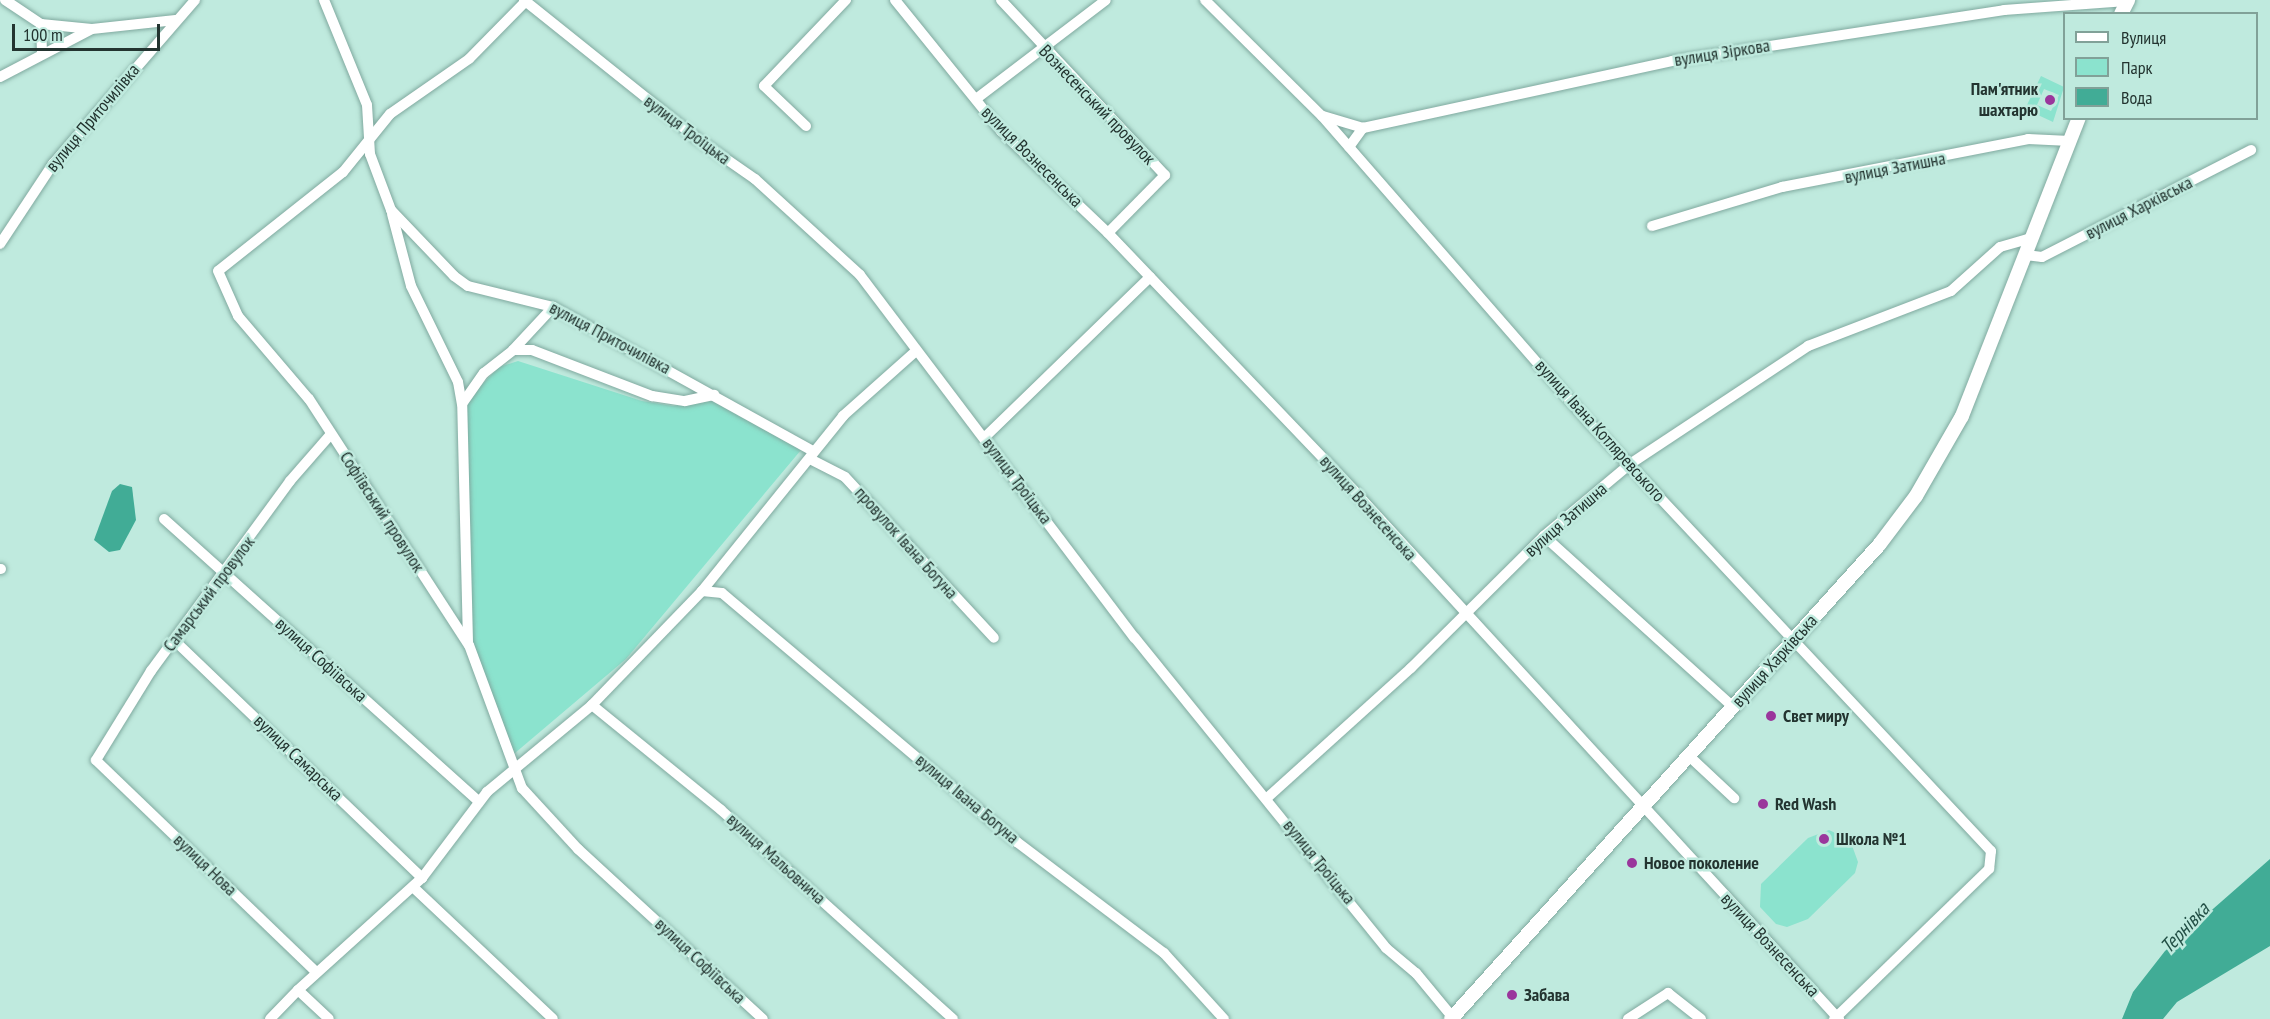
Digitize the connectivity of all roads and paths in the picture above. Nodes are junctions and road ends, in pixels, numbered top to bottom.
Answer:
1 (5, 0) edge
2 (195, 0) edge
3 (324, 0) edge
4 (525, 0) edge
5 (846, 0) edge
6 (895, 0) edge
7 (1001, 0) edge
8 (1106, 0) edge
9 (1205, 0) edge
10 (2127, 0) edge
11 (176, 20) junction
12 (41, 24) junction
13 (92, 29) junction
14 (1042, 48) junction
15 (42, 52) junction
16 (0, 77) edge
17 (976, 99) junction
18 (1322, 116) junction
19 (2078, 120) edge
20 (806, 126) dead end
21 (1363, 128) junction
22 (371, 135) junction
23 (2070, 141) junction
24 (1349, 147) junction
25 (2251, 150) dead end
26 (391, 210) junction
27 (1652, 226) dead end
28 (1108, 233) junction
29 (2032, 238) junction
30 (0, 244) edge
31 (2026, 255) junction
32 (1150, 277) junction
33 (553, 307) junction
34 (513, 350) junction
35 (916, 351) junction
36 (714, 395) junction
37 (462, 404) junction
38 (331, 434) junction
39 (985, 437) junction
40 (811, 455) junction
41 (1630, 464) junction
42 (164, 519) dead end
43 (1544, 536) junction
44 (225, 572) junction
45 (702, 591) junction
46 (1464, 615) junction
47 (994, 638) dead end
48 (1795, 639) junction
49 (174, 640) junction
50 (469, 645) junction
51 (592, 705) junction
52 (1733, 707) junction
53 (1689, 756) junction
54 (96, 760) joint
55 (513, 772) junction
56 (1267, 798) junction
57 (1734, 798) dead end
58 (479, 802) junction
59 (1643, 807) junction
60 (422, 878) junction
61 (413, 887) junction
62 (315, 971) junction
63 (298, 990) junction
64 (1453, 1018) edge
65 (1836, 1018) edge
66 (270, 1019) edge
67 (329, 1019) edge
68 (553, 1019) edge
69 (763, 1019) edge
70 (954, 1019) edge
71 (1224, 1019) edge
72 (1628, 1019) edge
73 (1701, 1019) edge

1 - 12 street
2 - 11 street, вулиця Приточилівка
3 - 22 street, вулиця Приточилівка
4 - 22 street
4 - 35 street, вулиця Троїцька
5 - 20 street
6 - 17 street, вулиця Вознесенська
7 - 14 street, Вознесенський провулок
8 - 14 street
9 - 18 street, вулиця Івана Котляревського
10 - 21 street, вулиця Зіркова
11 - 13 street
11 - 30 street, вулиця Приточилівка
12 - 13 street
12 - 15 street
13 - 15 street
14 - 17 street
14 - 28 street, Вознесенський провулок
15 - 16 street
17 - 28 street, вулиця Вознесенська
18 - 21 street, вулиця Зіркова
18 - 24 street, вулиця Івана Котляревського
19 - 23 street, вулиця Харківська
21 - 24 street
22 - 26 street, вулиця Приточилівка
22 - 38 street, Софіївський провулок
23 - 27 street, вулиця Затишна
23 - 29 street, вулиця Харківська
24 - 41 street, вулиця Івана Котляревського
25 - 31 street, вулиця Харківська
26 - 33 street, вулиця Приточилівка
26 - 37 street
28 - 32 street, вулиця Вознесенська
29 - 31 street, вулиця Харківська
29 - 41 street, вулиця Затишна
31 - 48 street, вулиця Харківська
32 - 39 street
32 - 46 street, вулиця Вознесенська
33 - 34 street
33 - 36 street, вулиця Приточилівка
34 - 36 street
34 - 37 street
35 - 39 street, вулиця Троїцька
35 - 40 street
36 - 40 street, вулиця Приточилівка
37 - 50 street
38 - 44 street, Самарський провулок
38 - 50 street, Софіївський провулок
39 - 56 street, вулиця Троїцька
40 - 45 street
40 - 47 street, провулок Івана Богуна
41 - 43 street, вулиця Затишна
41 - 48 street, вулиця Івана Котляревського
42 - 44 street, вулиця Софіївська
43 - 46 street, вулиця Затишна
43 - 52 street
44 - 49 street, Самарський провулок
44 - 58 street, вулиця Софіївська
45 - 51 street
45 - 71 street, вулиця Івана Богуна
46 - 56 street, вулиця Затишна
46 - 59 street, вулиця Вознесенська
48 - 52 street, вулиця Харківська
48 - 65 street, вулиця Івана Котляревського
49 - 54 street, Самарський провулок
49 - 60 street, вулиця Самарська
50 - 55 street, Софіївський провулок
51 - 55 street
51 - 70 street, вулиця Мальовнича
52 - 53 street, вулиця Харківська
53 - 57 street
53 - 59 street, вулиця Харківська
54 - 62 street, вулиця Нова
55 - 58 street
55 - 69 street, вулиця Софіївська
56 - 64 street, вулиця Троїцька
58 - 60 street
59 - 64 street, вулиця Харківська
59 - 65 street, вулиця Вознесенська
60 - 61 street
61 - 62 street
61 - 68 street
62 - 63 street
63 - 66 street
63 - 67 street
72 - 73 street

